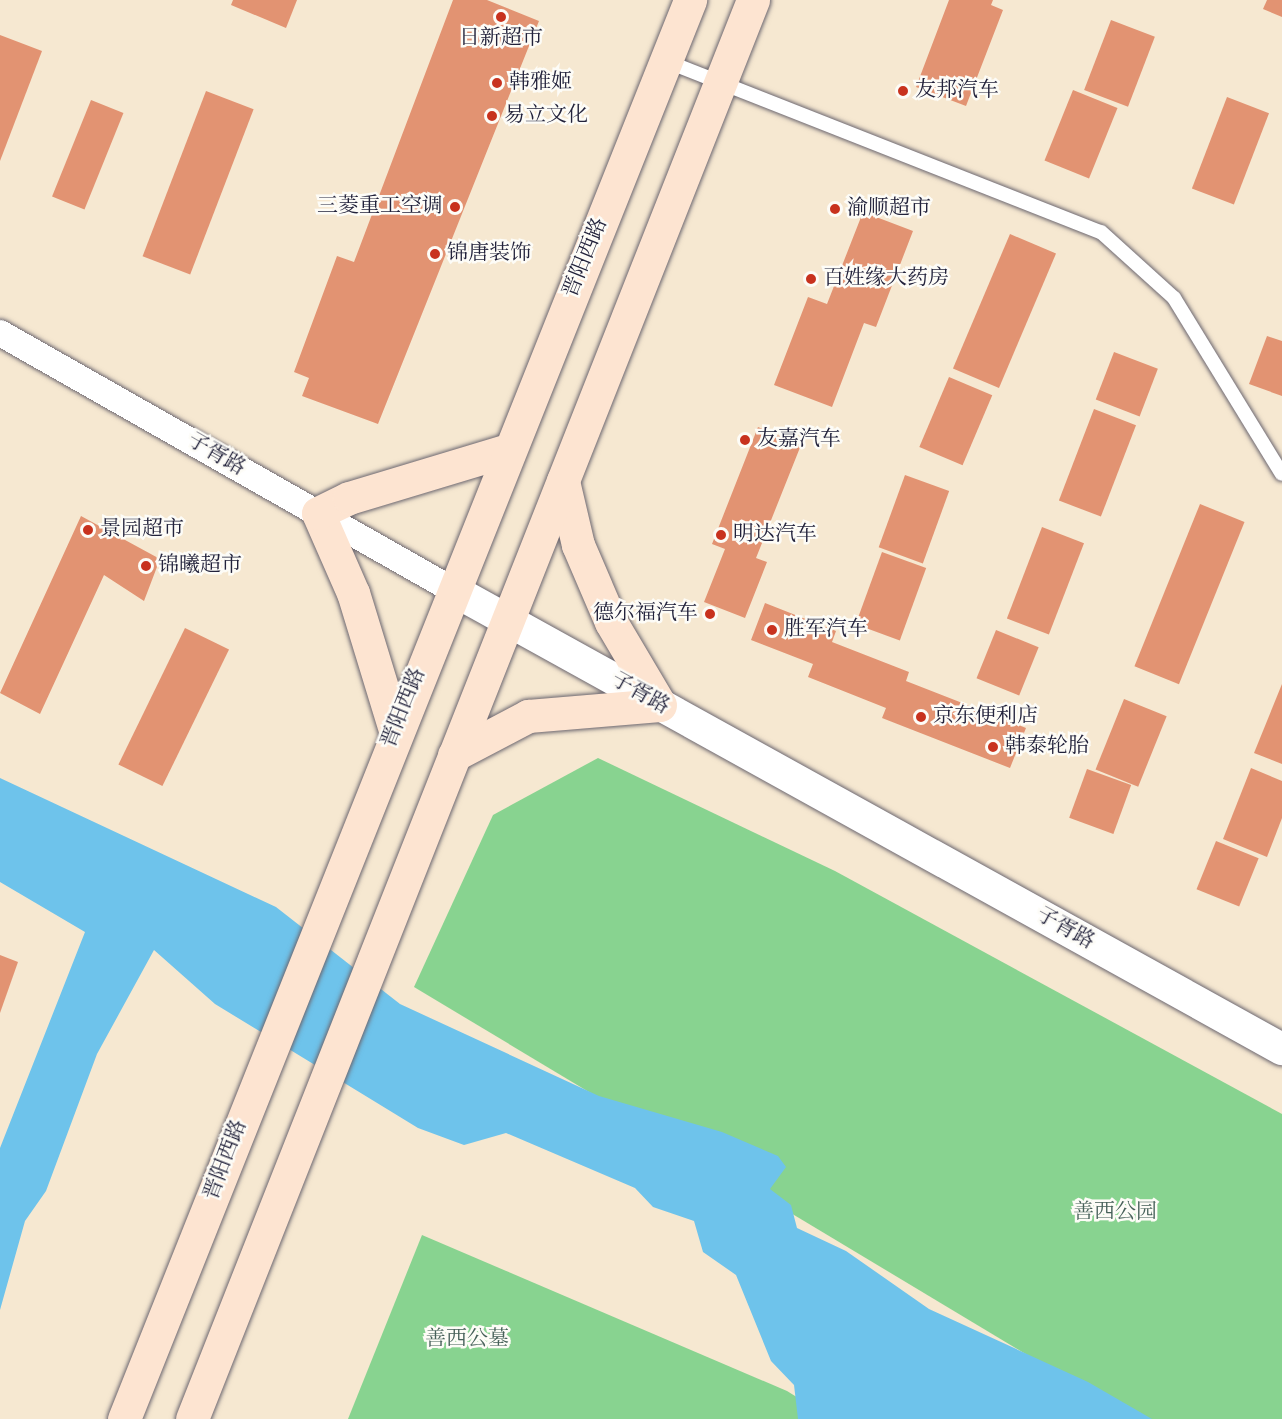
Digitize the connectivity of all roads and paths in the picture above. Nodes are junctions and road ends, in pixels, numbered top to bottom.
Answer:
1 (690, 0) edge
2 (753, 0) edge
3 (666, 62) junction
4 (721, 81) junction
5 (0, 333) edge
6 (508, 450) junction
7 (1282, 474) edge
8 (563, 480) junction
9 (318, 513) junction
10 (451, 589) junction
11 (508, 620) junction
12 (660, 705) junction
13 (395, 730) junction
14 (454, 755) junction
15 (1282, 1049) edge
16 (124, 1419) edge
17 (192, 1419) edge

1 - 3 main road, 晋阳西路
2 - 4 main road
3 - 4 lane
3 - 6 main road, 晋阳西路
4 - 7 lane
4 - 8 main road
5 - 9 street, 子胥路
6 - 9 main road
6 - 10 main road, 晋阳西路
8 - 11 main road
8 - 12 main road
9 - 10 street, 子胥路
9 - 13 main road
10 - 11 street, 子胥路
10 - 13 main road, 晋阳西路
11 - 12 street, 子胥路
11 - 14 main road
12 - 14 main road
12 - 15 street, 子胥路
13 - 16 main road, 晋阳西路
14 - 17 main road

